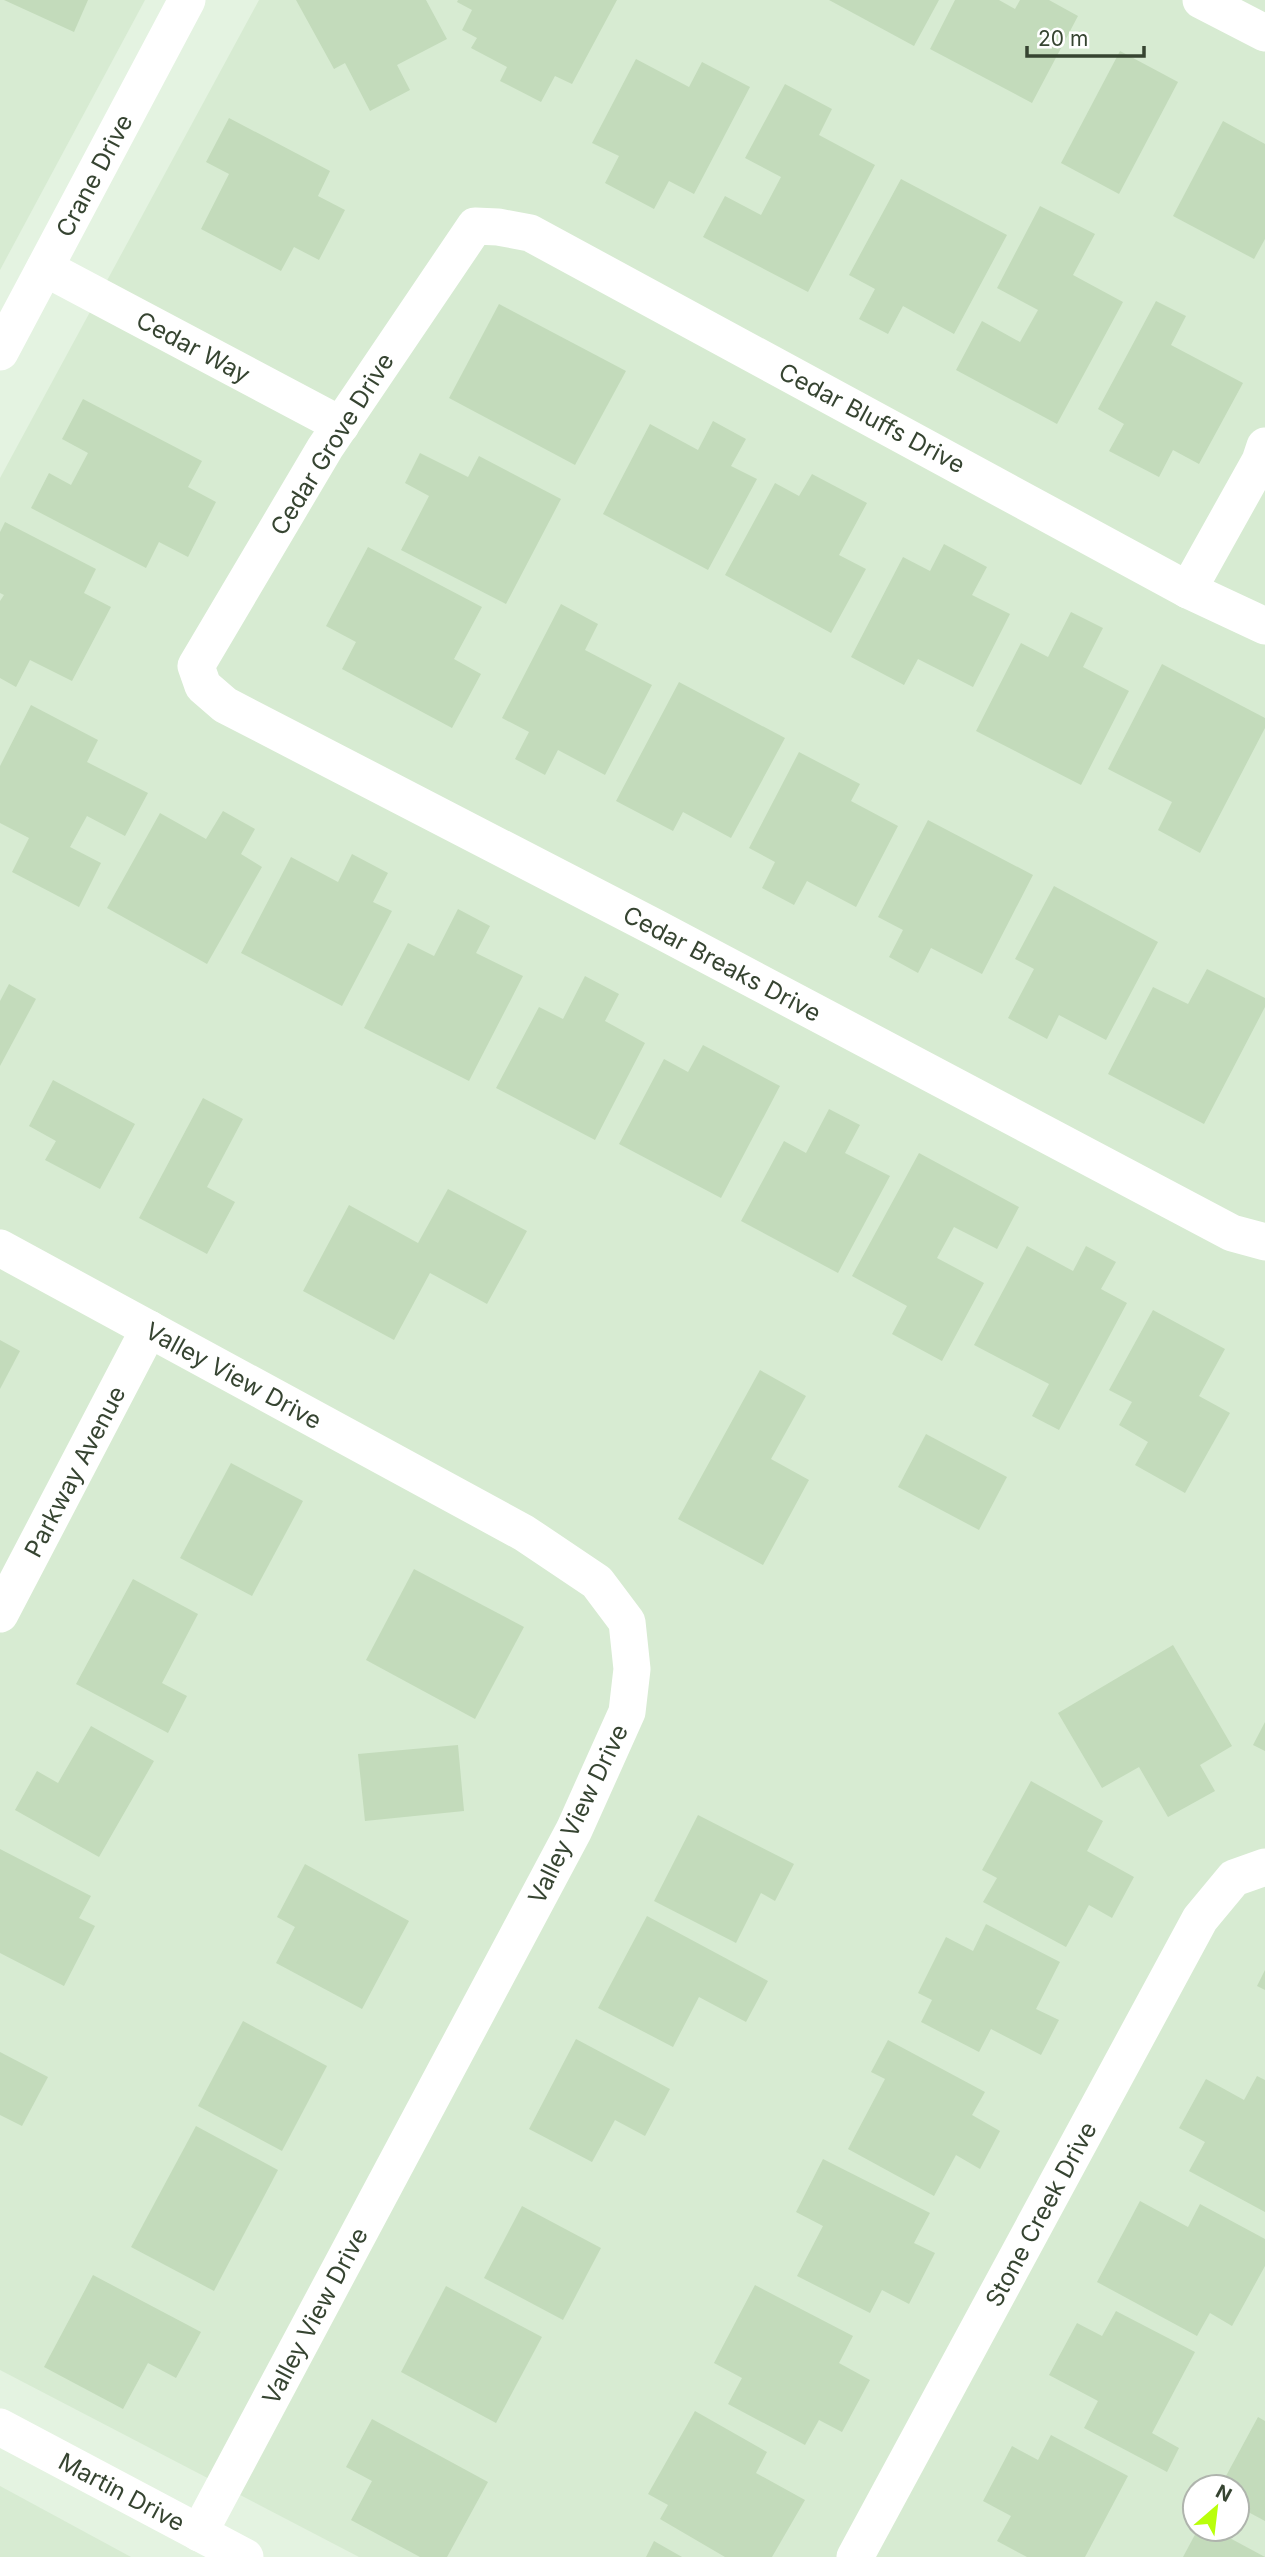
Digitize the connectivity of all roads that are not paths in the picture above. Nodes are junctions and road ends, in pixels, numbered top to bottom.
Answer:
1 (187, 0) edge
2 (1201, 0) edge
3 (1265, 33) edge
4 (475, 226) joint
5 (45, 268) junction
6 (0, 352) edge
7 (341, 425) junction
8 (1265, 446) edge
9 (1188, 590) junction
10 (1265, 626) edge
11 (196, 666) joint
12 (1265, 1242) edge
13 (0, 1248) edge
14 (149, 1329) junction
15 (0, 1614) edge
16 (1250, 1872) edge
17 (0, 2427) edge
18 (199, 2533) junction
19 (245, 2557) edge
20 (855, 2557) edge

1 - 5 street, Crane Drive
2 - 3 street
4 - 7 street, Cedar Grove Drive
4 - 9 street, Cedar Bluffs Drive
5 - 6 street, Crane Drive
5 - 7 street, Cedar Way
7 - 11 street, Cedar Grove Drive
8 - 9 street
9 - 10 street, Cedar Bluffs Drive
11 - 12 street, Cedar Breaks Drive
13 - 14 street, Valley View Drive
14 - 15 street, Parkway Avenue
14 - 18 street, Valley View Drive
16 - 20 street, Stone Creek Drive
17 - 18 street, Martin Drive
18 - 19 street, Martin Drive

